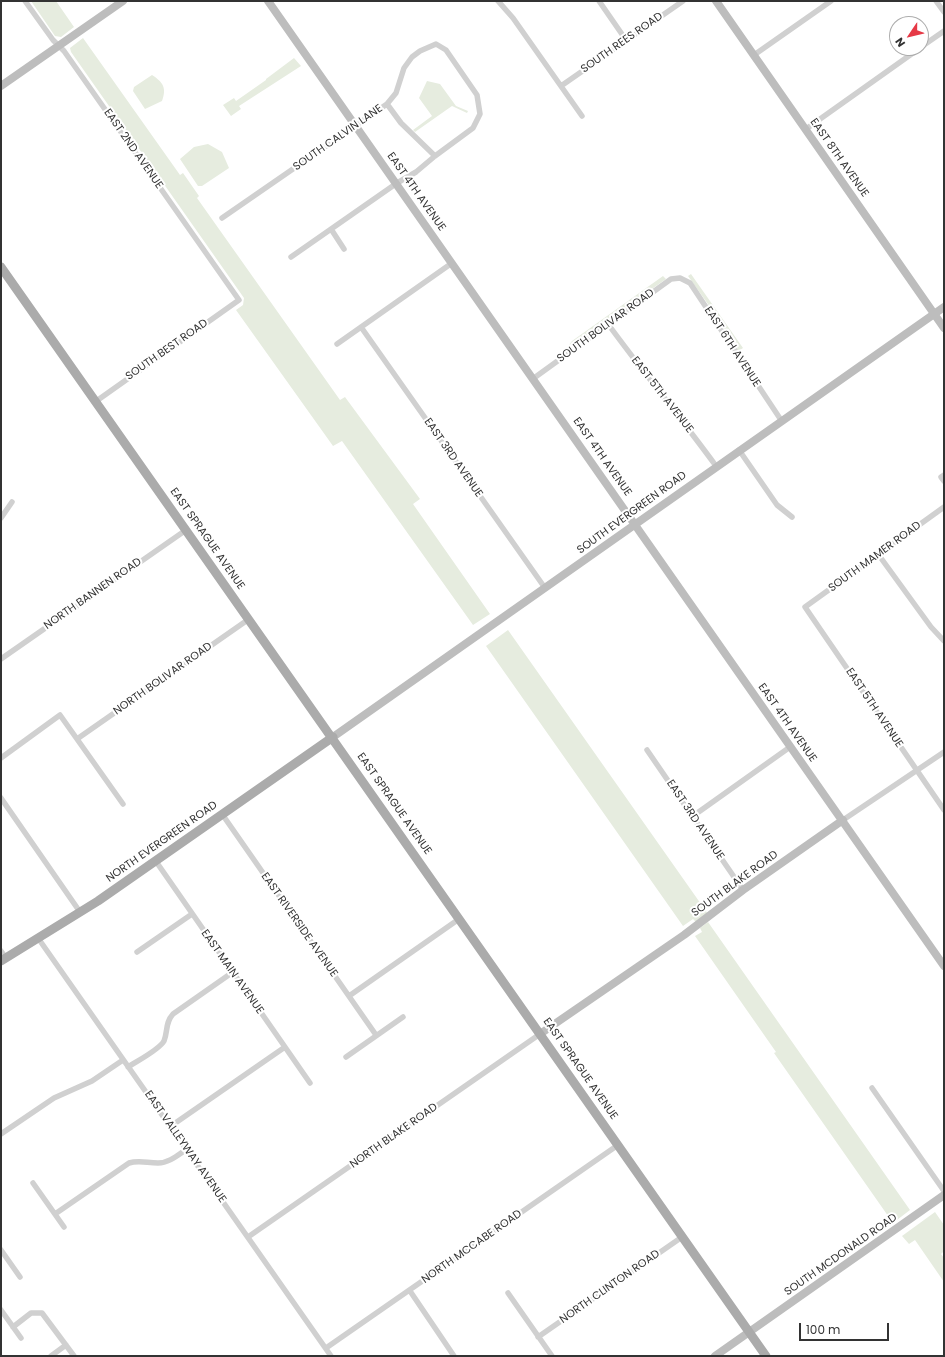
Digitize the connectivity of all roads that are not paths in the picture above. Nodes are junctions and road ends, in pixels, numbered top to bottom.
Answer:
1 (25, 1) edge
2 (123, 1) edge
3 (268, 1) edge
4 (498, 1) edge
5 (599, 1) edge
6 (683, 1) edge
7 (716, 1) edge
8 (831, 1) edge
9 (936, 1) edge
10 (944, 12) edge
11 (944, 31) edge
12 (626, 40) junction
13 (929, 42) edge
14 (58, 46) junction
15 (754, 55) junction
16 (910, 56) edge
17 (1, 86) edge
18 (561, 86) junction
19 (387, 104) junction
20 (582, 116) dead end
21 (356, 126) junction
22 (806, 129) junction
23 (435, 156) junction
24 (397, 183) junction
25 (222, 218) dead end
26 (331, 229) junction
27 (344, 249) dead end
28 (291, 257) dead end
29 (452, 263) junction
30 (1, 267) edge
31 (680, 278) joint
32 (239, 300) joint
33 (944, 307) edge
34 (934, 314) junction
35 (608, 324) junction
36 (361, 327) junction
37 (944, 328) edge
38 (337, 344) dead end
39 (534, 378) junction
40 (95, 402) junction
41 (781, 420) junction
42 (738, 450) junction
43 (716, 466) junction
44 (944, 475) edge
45 (944, 481) edge
46 (12, 502) dead end
47 (944, 507) edge
48 (792, 517) dead end
49 (1, 518) edge
50 (636, 524) junction
51 (186, 530) junction
52 (878, 554) junction
53 (545, 588) junction
54 (805, 607) joint
55 (249, 619) junction
56 (944, 641) edge
57 (1, 659) edge
58 (333, 737) junction
59 (77, 739) junction
60 (790, 747) junction
61 (647, 750) dead end
62 (944, 752) edge
63 (1, 758) edge
64 (916, 771) junction
65 (1, 798) edge
66 (123, 804) dead end
67 (944, 810) edge
68 (222, 814) junction
69 (693, 816) junction
70 (843, 820) junction
71 (155, 860) junction
72 (743, 890) junction
73 (80, 912) junction
74 (192, 914) junction
75 (459, 919) junction
76 (38, 938) junction
77 (137, 952) dead end
78 (3, 957) edge
79 (944, 966) edge
80 (233, 972) junction
81 (349, 996) junction
82 (403, 1017) dead end
83 (540, 1034) junction
84 (376, 1035) junction
85 (285, 1047) junction
86 (346, 1057) dead end
87 (124, 1060) junction
88 (128, 1067) junction
89 (310, 1083) dead end
90 (872, 1088) dead end
91 (171, 1126) junction
92 (1, 1134) edge
93 (618, 1145) junction
94 (187, 1149) junction
95 (33, 1183) dead end
96 (944, 1192) edge
97 (944, 1195) edge
98 (55, 1214) junction
99 (64, 1227) dead end
100 (682, 1236) junction
101 (248, 1237) junction
102 (1, 1250) edge
103 (20, 1277) dead end
104 (410, 1291) junction
105 (508, 1293) dead end
106 (1, 1310) edge
107 (13, 1327) junction
108 (749, 1332) junction
109 (538, 1337) junction
110 (21, 1338) dead end
111 (66, 1345) junction
112 (326, 1348) junction
113 (51, 1356) edge
114 (74, 1356) edge
115 (331, 1356) edge
116 (454, 1356) edge
117 (552, 1356) edge
118 (715, 1356) edge
119 (766, 1356) edge

1 - 14 street, EAST 2ND AVENUE
2 - 14 street
3 - 21 street, EAST 4TH AVENUE
4 - 18 street
5 - 12 street
6 - 12 street, SOUTH REES ROAD
7 - 15 street, EAST 8TH AVENUE
8 - 15 street
9 - 10 street
11 - 13 street
12 - 18 street, SOUTH REES ROAD
14 - 17 street
14 - 32 street, EAST 2ND AVENUE
15 - 22 street, EAST 8TH AVENUE
16 - 22 street
18 - 20 street
19 - 21 street, SOUTH CALVIN LANE
19 - 23 street
19 - 23 street, SOUTH CALVIN LANE
21 - 24 street, EAST 4TH AVENUE
21 - 25 street, SOUTH CALVIN LANE
22 - 34 street, EAST 8TH AVENUE
23 - 24 street
24 - 26 street
24 - 29 street, EAST 4TH AVENUE
26 - 27 street
26 - 28 street
29 - 36 street
29 - 39 street, EAST 4TH AVENUE
30 - 40 main road, EAST SPRAGUE AVENUE
31 - 35 street, SOUTH BOLIVAR ROAD
31 - 41 street, EAST 6TH AVENUE
32 - 40 street, SOUTH BEST ROAD
33 - 34 street, SOUTH EVERGREEN ROAD
34 - 37 street, EAST 8TH AVENUE
34 - 41 street, SOUTH EVERGREEN ROAD
35 - 39 street, SOUTH BOLIVAR ROAD
35 - 43 street, EAST 5TH AVENUE
36 - 38 street
36 - 53 street, EAST 3RD AVENUE
39 - 50 street, EAST 4TH AVENUE
40 - 51 main road, EAST SPRAGUE AVENUE
41 - 42 street, SOUTH EVERGREEN ROAD
42 - 43 street, SOUTH EVERGREEN ROAD
42 - 48 street
43 - 50 street, SOUTH EVERGREEN ROAD
44 - 45 street
46 - 49 street
47 - 52 street, SOUTH MAMER ROAD
50 - 53 street, SOUTH EVERGREEN ROAD
50 - 60 street, EAST 4TH AVENUE
51 - 55 main road, EAST SPRAGUE AVENUE
51 - 57 street, NORTH BANNEN ROAD
52 - 54 street, SOUTH MAMER ROAD
52 - 56 street
53 - 58 street, SOUTH EVERGREEN ROAD
54 - 64 street, EAST 5TH AVENUE
55 - 58 main road, EAST SPRAGUE AVENUE
55 - 59 street, NORTH BOLIVAR ROAD
58 - 68 main road, NORTH EVERGREEN ROAD
58 - 75 main road, EAST SPRAGUE AVENUE
59 - 63 street
59 - 66 street
60 - 69 street
60 - 70 street, EAST 4TH AVENUE
61 - 69 street, EAST 3RD AVENUE
62 - 64 street, SOUTH BLAKE ROAD
64 - 67 street, EAST 5TH AVENUE
64 - 70 street, SOUTH BLAKE ROAD
65 - 73 street
68 - 71 main road, NORTH EVERGREEN ROAD
68 - 81 street, EAST RIVERSIDE AVENUE
69 - 72 street, EAST 3RD AVENUE
70 - 72 street, SOUTH BLAKE ROAD
70 - 79 street, EAST 4TH AVENUE
71 - 73 main road, NORTH EVERGREEN ROAD
71 - 74 street, EAST MAIN AVENUE
72 - 83 street, SOUTH BLAKE ROAD
73 - 76 main road, NORTH EVERGREEN ROAD
74 - 77 street
74 - 80 street, EAST MAIN AVENUE
75 - 81 street
75 - 83 main road, EAST SPRAGUE AVENUE
76 - 78 main road, NORTH EVERGREEN ROAD
76 - 87 street, EAST VALLEYWAY AVENUE
80 - 85 street, EAST MAIN AVENUE
80 - 88 street
81 - 84 street, EAST RIVERSIDE AVENUE
82 - 84 street
83 - 93 main road, EAST SPRAGUE AVENUE
83 - 101 street, NORTH BLAKE ROAD
84 - 86 street
85 - 89 street, EAST MAIN AVENUE
85 - 91 street
87 - 88 street, EAST VALLEYWAY AVENUE
87 - 92 street
88 - 91 street, EAST VALLEYWAY AVENUE
90 - 96 street
91 - 94 street, EAST VALLEYWAY AVENUE
93 - 100 main road, EAST SPRAGUE AVENUE
93 - 104 street, NORTH MCCABE ROAD
94 - 98 street
94 - 101 street, EAST VALLEYWAY AVENUE
95 - 98 street
97 - 108 street, SOUTH MCDONALD ROAD
98 - 99 street
100 - 108 main road, EAST SPRAGUE AVENUE
100 - 109 street, NORTH CLINTON ROAD
101 - 112 street, EAST VALLEYWAY AVENUE
102 - 103 street
104 - 112 street, NORTH MCCABE ROAD
104 - 116 street
105 - 109 street
106 - 107 street
107 - 110 street
107 - 111 street
108 - 118 street, SOUTH MCDONALD ROAD
108 - 119 main road, EAST SPRAGUE AVENUE
109 - 117 street
111 - 113 street
111 - 114 street
112 - 115 street, EAST VALLEYWAY AVENUE

